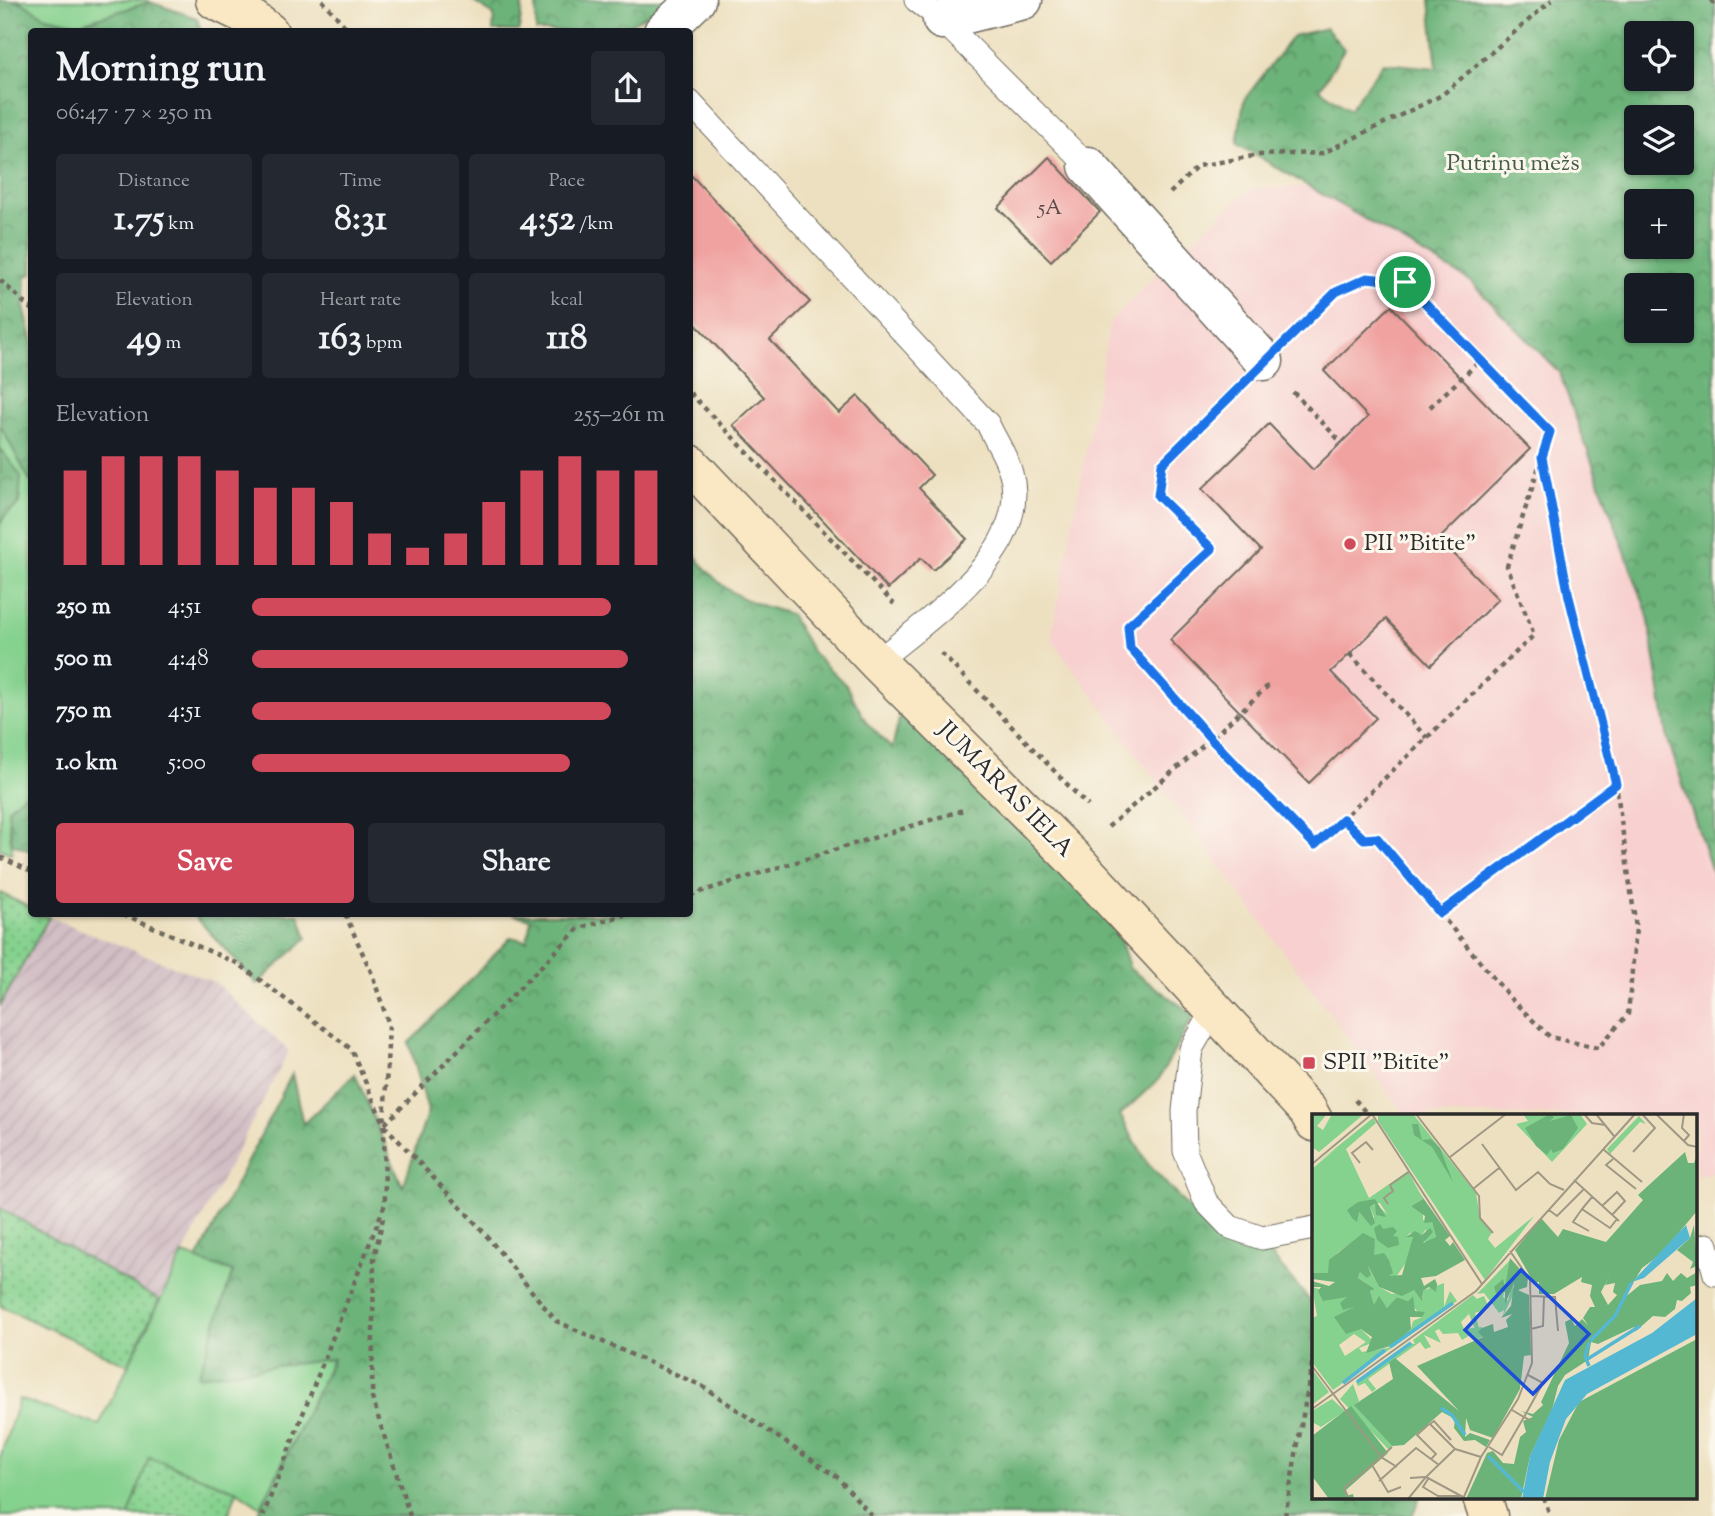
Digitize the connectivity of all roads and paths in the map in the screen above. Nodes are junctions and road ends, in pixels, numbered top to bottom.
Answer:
1 (215, 0) edge
2 (322, 0) edge
3 (696, 0) edge
4 (1023, 0) edge
5 (1552, 0) edge
6 (1712, 0) edge
7 (1715, 8) edge
8 (929, 10) edge
9 (264, 28) edge
10 (346, 28) edge
11 (667, 28) edge
12 (693, 105) edge
13 (1088, 166) joint
14 (1139, 223) junction
15 (0, 280) edge
16 (28, 306) edge
17 (1481, 360) junction
18 (1264, 361) junction
19 (1430, 407) dead end
20 (1342, 443) dead end
21 (1542, 457) junction
22 (693, 467) edge
23 (1350, 654) dead end
24 (877, 662) junction
25 (1271, 683) dead end
26 (1427, 738) junction
27 (1211, 739) junction
28 (1616, 784) junction
29 (1010, 795) junction
30 (1343, 819) junction
31 (1108, 827) dead end
32 (0, 858) edge
33 (28, 870) edge
34 (693, 894) edge
35 (1440, 913) junction
36 (130, 917) edge
37 (346, 917) edge
38 (618, 917) edge
39 (1213, 1010) junction
40 (1312, 1118) edge
41 (384, 1125) junction
42 (386, 1204) junction
43 (1312, 1228) edge
44 (1698, 1247) edge
45 (1715, 1274) edge
46 (1312, 1364) edge
47 (1482, 1498) edge
48 (1544, 1498) edge
49 (263, 1516) edge
50 (410, 1516) edge
51 (872, 1516) edge
52 (1285, 1516) edge
53 (1488, 1516) edge
54 (1550, 1516) edge

1 - 9 street
2 - 10 path
3 - 11 street
4 - 8 street
5 - 14 path
6 - 7 path
8 - 13 lane
12 - 24 lane
13 - 14 street
14 - 18 street
15 - 16 path
17 - 18 path
17 - 19 path
17 - 21 path
18 - 20 path
18 - 27 path
21 - 26 path
21 - 28 path
22 - 24 street, JUMARAS IELA
23 - 26 path
24 - 29 street, JUMARAS IELA
25 - 27 path
26 - 30 path
27 - 30 path
27 - 31 path
28 - 35 path
28 - 35 path
29 - 34 path
29 - 39 street, JUMARAS IELA
30 - 35 path
32 - 33 path
36 - 41 path
37 - 41 path
38 - 41 path
39 - 40 street, JUMARAS IELA
39 - 43 lane
41 - 42 path
41 - 51 path
42 - 49 path
42 - 50 path
44 - 45 lane
46 - 52 path
47 - 53 street
48 - 54 path

